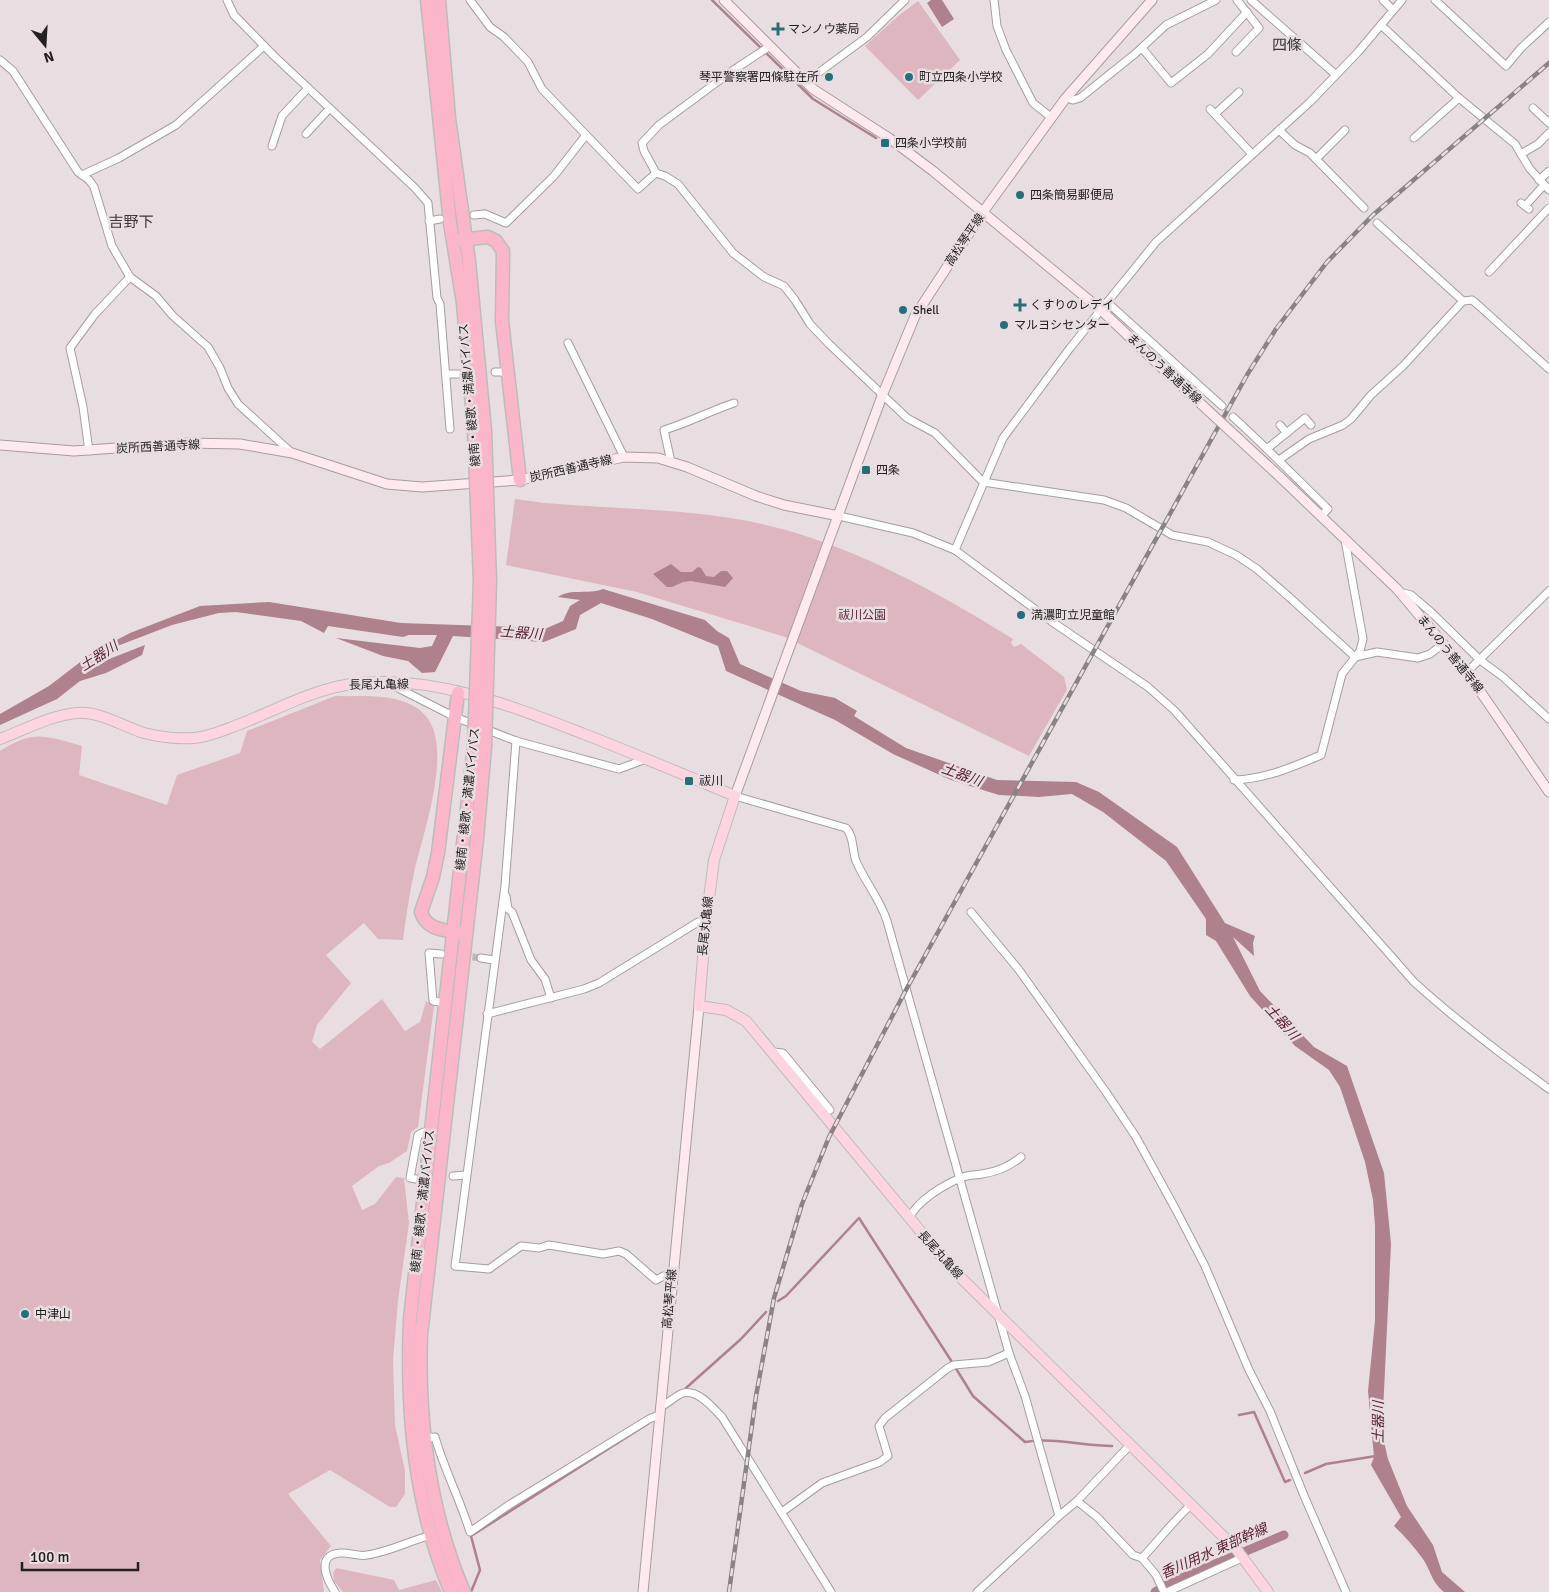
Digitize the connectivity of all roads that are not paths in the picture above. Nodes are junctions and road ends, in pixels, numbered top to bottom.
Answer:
1 (227, 0) edge
2 (428, 0) edge
3 (439, 0) edge
4 (470, 0) edge
5 (724, 0) edge
6 (905, 0) edge
7 (1152, 0) edge
8 (1216, 0) edge
9 (1237, 0) edge
10 (1251, 0) edge
11 (1383, 0) edge
12 (1402, 0) edge
13 (1435, 0) edge
14 (995, 1) edge
15 (1393, 10) junction
16 (1247, 12) junction
17 (1549, 22) edge
18 (1381, 25) junction
19 (264, 46) junction
20 (1142, 48) junction
21 (767, 49) junction
22 (1236, 52) dead end
23 (0, 60) edge
24 (1335, 74) junction
25 (806, 82) junction
26 (307, 88) junction
27 (1239, 92) dead end
28 (1067, 98) junction
29 (1459, 98) junction
30 (1533, 108) dead end
31 (329, 109) junction
32 (1052, 118) junction
33 (1233, 122) dead end
34 (1549, 123) edge
35 (1227, 127) junction
36 (1279, 130) junction
37 (1345, 130) dead end
38 (1549, 133) edge
39 (306, 134) dead end
40 (586, 135) junction
41 (1414, 138) dead end
42 (272, 146) dead end
43 (1252, 154) junction
44 (1521, 154) junction
45 (1316, 159) junction
46 (1549, 171) edge
47 (656, 173) junction
48 (82, 175) junction
49 (1544, 185) edge
50 (1525, 206) dead end
51 (1364, 208) dead end
52 (1549, 208) edge
53 (983, 212) junction
54 (474, 215) dead end
55 (440, 219) dead end
56 (429, 221) junction
57 (1377, 223) dead end
58 (460, 240) junction
59 (1489, 272) dead end
60 (130, 277) junction
61 (1463, 301) junction
62 (1104, 306) junction
63 (568, 343) dead end
64 (1549, 369) edge
65 (446, 374) junction
66 (460, 374) dead end
67 (882, 396) junction
68 (734, 403) dead end
69 (1222, 406) dead end
70 (1233, 417) dead end
71 (1312, 425) dead end
72 (1280, 426) dead end
73 (450, 428) dead end
74 (1286, 433) junction
75 (0, 445) edge
76 (1268, 448) junction
77 (89, 451) junction
78 (292, 453) junction
79 (624, 457) junction
80 (1279, 460) junction
81 (671, 462) junction
82 (520, 480) junction
83 (983, 482) junction
84 (839, 516) junction
85 (1321, 516) junction
86 (1345, 539) junction
87 (955, 550) junction
88 (1549, 591) edge
89 (1399, 592) junction
90 (1443, 644) junction
91 (1355, 657) junction
92 (1480, 660) junction
93 (1467, 672) junction
94 (390, 684) junction
95 (458, 693) junction
96 (455, 717) junction
97 (1549, 719) edge
98 (0, 739) edge
99 (516, 741) junction
100 (646, 759) junction
101 (1234, 780) junction
102 (1549, 792) edge
103 (735, 796) junction
104 (505, 886) junction
105 (971, 912) dead end
106 (706, 921) junction
107 (460, 932) junction
108 (441, 954) dead end
109 (481, 958) tunnel mouth
110 (494, 960) junction
111 (551, 998) junction
112 (446, 1003) junction
113 (698, 1006) junction
114 (487, 1014) junction
115 (773, 1052) junction
116 (1549, 1089) edge
117 (830, 1110) dead end
118 (437, 1134) junction
119 (1021, 1157) dead end
120 (466, 1175) junction
121 (453, 1176) dead end
122 (961, 1178) junction
123 (416, 1180) dead end
124 (909, 1219) junction
125 (673, 1271) junction
126 (1001, 1318) junction
127 (1009, 1353) junction
128 (660, 1411) junction
129 (424, 1438) junction
130 (1130, 1445) junction
131 (1077, 1501) junction
132 (1192, 1505) junction
133 (782, 1512) junction
134 (1059, 1516) junction
135 (431, 1535) junction
136 (1241, 1554) junction
137 (1142, 1558) junction
138 (456, 1589) edge
139 (1164, 1590) edge
140 (335, 1592) edge
141 (643, 1592) edge
142 (831, 1592) edge
143 (977, 1592) edge
144 (1268, 1592) edge
145 (1346, 1592) edge

1 - 19 street
2 - 58 highway, 綾南・綾歌・満濃バイパス
3 - 58 highway, 綾南・綾歌・満濃バイパス
4 - 40 street
5 - 21 main road, まんのう善通寺線
6 - 25 street
7 - 28 main road, 高松琴平線
8 - 20 street
9 - 16 street
10 - 24 street
11 - 15 street
12 - 15 street
13 - 17 street
14 - 32 street
15 - 18 street
16 - 20 street
16 - 22 street
18 - 24 street
18 - 29 street
19 - 26 street
19 - 48 street
20 - 28 street
21 - 25 main road, まんのう善通寺線
21 - 47 street
23 - 48 street
24 - 36 street
25 - 53 main road, まんのう善通寺線
26 - 31 street
26 - 42 street
27 - 35 street
28 - 32 main road, 高松琴平線
29 - 41 street
29 - 44 street
30 - 34 street
31 - 39 street
31 - 56 street
32 - 53 main road, 高松琴平線
33 - 35 street
35 - 43 street
36 - 43 street
36 - 45 street
37 - 45 street
38 - 44 street
40 - 47 street
40 - 54 street
43 - 62 street
44 - 49 street
45 - 51 street
46 - 49 street
47 - 67 street
48 - 60 street
49 - 50 street
52 - 59 street
53 - 62 main road, まんのう善通寺線
53 - 67 main road, 高松琴平線
55 - 56 street
56 - 65 street
57 - 61 street
58 - 82 highway
58 - 107 highway, 綾南・綾歌・満濃バイパス, bridge
60 - 77 street
60 - 78 street
61 - 64 street
61 - 80 street
62 - 69 street
62 - 83 street
62 - 85 main road, まんのう善通寺線, bridge
63 - 79 street
65 - 66 street
65 - 73 street
67 - 83 street
67 - 84 main road, 高松琴平線
68 - 81 street
70 - 76 street
71 - 74 street
72 - 74 street
74 - 76 street
75 - 77 main road, 炭所西善通寺線
76 - 80 street
77 - 78 main road, 炭所西善通寺線
78 - 82 main road, 炭所西善通寺線
79 - 81 main road, 炭所西善通寺線
79 - 82 main road, 炭所西善通寺線
80 - 85 street
81 - 84 main road, 炭所西善通寺線
83 - 87 street
83 - 91 street
84 - 87 street
84 - 103 main road
85 - 86 main road, まんのう善通寺線
86 - 89 main road, まんのう善通寺線
86 - 91 street
87 - 101 street
88 - 92 street
89 - 90 main road, まんのう善通寺線
89 - 92 street
90 - 91 street
90 - 93 main road, まんのう善通寺線
91 - 101 street
92 - 93 street
92 - 97 street
93 - 102 main road, まんのう善通寺線
94 - 95 main road, 長尾丸亀線
94 - 96 street
94 - 98 main road, 長尾丸亀線
95 - 96 highway
95 - 100 main road, 長尾丸亀線
96 - 99 street
96 - 107 highway
99 - 100 street
99 - 104 street
100 - 103 main road, 長尾丸亀線
101 - 116 street
103 - 106 main road, 長尾丸亀線
103 - 122 street
104 - 110 street
104 - 111 street
105 - 145 street
106 - 111 street
106 - 113 main road, 長尾丸亀線
107 - 112 highway, 綾南・綾歌・満濃バイパス
107 - 118 highway, 綾南・綾歌・満濃バイパス
108 - 112 street
109 - 110 street
110 - 114 street
111 - 114 street
112 - 118 highway, 綾南・綾歌・満濃バイパス
113 - 115 main road, 長尾丸亀線
113 - 125 main road, 高松琴平線
114 - 120 street
115 - 117 street
115 - 124 main road, 長尾丸亀線
118 - 123 street
118 - 129 highway, 綾南・綾歌・満濃バイパス
118 - 135 highway, 綾南・綾歌・満濃バイパス
119 - 122 street
120 - 121 street
120 - 125 street
122 - 124 street
122 - 126 street
124 - 126 main road, 長尾丸亀線
125 - 128 main road, 高松琴平線
126 - 127 street
126 - 130 main road, 長尾丸亀線
127 - 133 street
127 - 134 street
128 - 129 street
128 - 133 street
128 - 141 main road, 高松琴平線
129 - 138 highway, 綾南・綾歌・満濃バイパス
130 - 131 street
130 - 132 main road, 長尾丸亀線
131 - 134 street
131 - 137 street
132 - 136 main road, 長尾丸亀線
132 - 137 street
133 - 142 street
134 - 143 street
135 - 138 highway, 綾南・綾歌・満濃バイパス
135 - 140 street
136 - 139 street
136 - 144 main road, 長尾丸亀線
137 - 139 street

